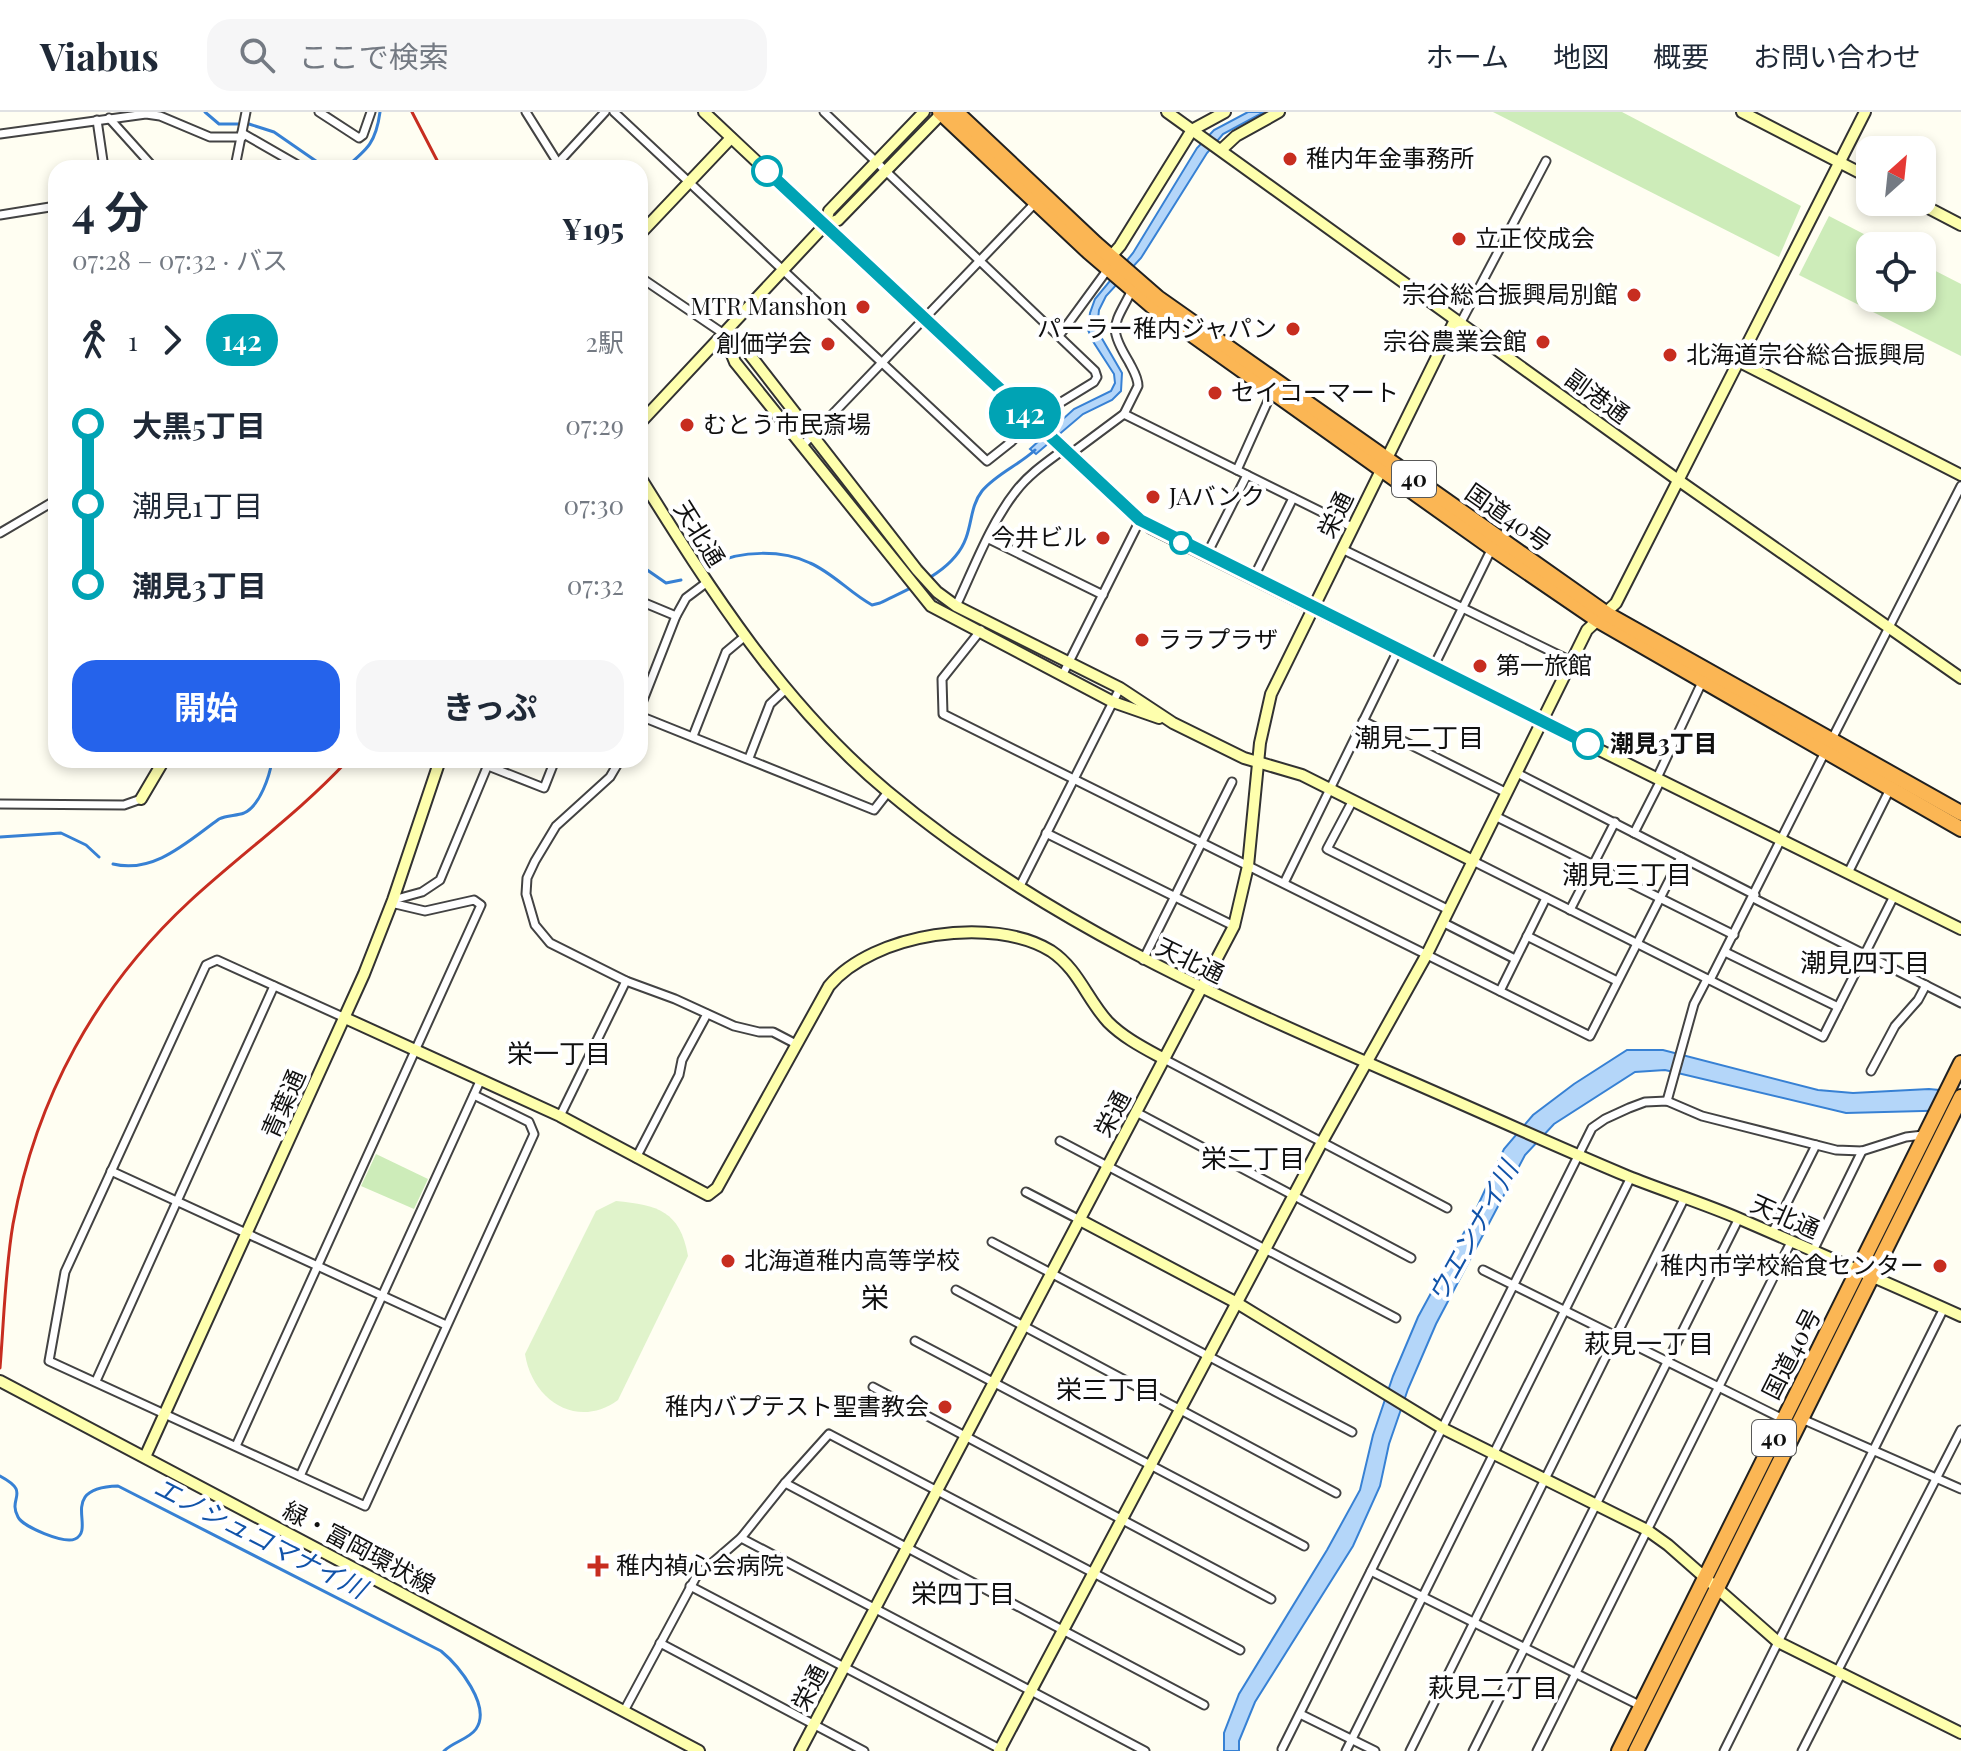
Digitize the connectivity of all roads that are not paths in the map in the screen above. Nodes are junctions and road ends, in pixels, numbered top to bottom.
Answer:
1 (246, 112) edge
2 (319, 112) edge
3 (371, 112) edge
4 (526, 112) edge
5 (605, 112) edge
6 (614, 112) edge
7 (704, 112) edge
8 (824, 112) edge
9 (924, 112) edge
10 (945, 112) edge
11 (1167, 112) edge
12 (1225, 112) edge
13 (1279, 112) edge
14 (1742, 112) edge
15 (1865, 112) edge
16 (109, 118) junction
17 (97, 120) junction
18 (1192, 130) junction
19 (0, 134) edge
20 (242, 135) junction
21 (731, 138) junction
22 (1217, 147) junction
23 (103, 160) edge
24 (147, 160) edge
25 (236, 160) edge
26 (288, 160) edge
27 (556, 160) edge
28 (563, 160) edge
29 (1546, 161) dead end
30 (1840, 162) junction
31 (881, 165) junction
32 (1856, 171) edge
33 (689, 182) junction
34 (1039, 197) junction
35 (48, 207) edge
36 (1936, 212) edge
37 (0, 215) edge
38 (825, 225) junction
39 (1961, 225) edge
40 (648, 226) edge
41 (982, 261) junction
42 (783, 271) junction
43 (1118, 272) junction
44 (648, 282) edge
45 (925, 320) junction
46 (1458, 322) junction
47 (724, 334) junction
48 (1059, 336) junction
49 (1738, 361) junction
50 (882, 365) junction
51 (1275, 387) junction
52 (1124, 414) junction
53 (648, 415) edge
54 (1035, 423) junction
55 (812, 437) junction
56 (802, 446) junction
57 (1064, 451) junction
58 (1383, 464) junction
59 (1237, 470) junction
60 (1247, 475) junction
61 (1961, 475) edge
62 (1678, 480) junction
63 (1961, 486) edge
64 (648, 490) edge
65 (1293, 498) junction
66 (48, 505) edge
67 (1140, 520) junction
68 (1352, 527) junction
69 (0, 533) edge
70 (989, 539) junction
71 (1494, 543) junction
72 (1342, 549) junction
73 (1206, 556) junction
74 (1253, 579) junction
75 (706, 583) junction
76 (1103, 595) junction
77 (648, 604) edge
78 (956, 606) junction
79 (1313, 608) junction
80 (1463, 608) junction
81 (676, 616) junction
82 (1603, 618) junction
83 (987, 622) junction
84 (1889, 628) junction
85 (979, 633) junction
86 (744, 637) junction
87 (1398, 650) junction
88 (1571, 661) junction
89 (1069, 663) junction
90 (1433, 668) junction
91 (1062, 676) junction
92 (1705, 676) junction
93 (1961, 678) edge
94 (648, 688) edge
95 (1120, 688) junction
96 (786, 689) junction
97 (1113, 702) junction
98 (648, 719) edge
99 (1363, 721) junction
100 (1542, 722) junction
101 (1173, 723) junction
102 (693, 736) junction
103 (1828, 746) junction
104 (749, 758) junction
105 (1257, 763) junction
106 (159, 768) edge
107 (437, 768) edge
108 (487, 768) edge
109 (500, 768) edge
110 (552, 768) edge
111 (615, 768) edge
112 (1517, 773) junction
113 (1075, 778) junction
114 (1659, 779) junction
115 (1232, 782) dead end
116 (1893, 782) junction
117 (1330, 788) junction
118 (888, 792) junction
119 (1507, 793) junction
120 (141, 799) joint
121 (1353, 800) junction
122 (0, 804) edge
123 (1961, 813) edge
124 (1495, 816) junction
125 (1615, 822) junction
126 (1961, 829) edge
127 (1046, 833) junction
128 (1634, 833) junction
129 (1782, 840) junction
130 (1202, 843) junction
131 (1681, 857) junction
132 (1473, 861) junction
133 (1593, 865) junction
134 (1248, 866) junction
135 (1848, 873) junction
136 (1284, 883) junction
137 (1020, 886) junction
138 (1754, 896) junction
139 (1894, 896) junction
140 (1175, 898) junction
141 (1546, 898) junction
142 (1660, 899) junction
143 (392, 902) junction
144 (1449, 910) junction
145 (1570, 910) junction
146 (1442, 922) junction
147 (1234, 926) junction
148 (1961, 929) edge
149 (1734, 935) junction
150 (1527, 936) junction
151 (1637, 944) junction
152 (1725, 952) junction
153 (1427, 954) junction
154 (1865, 954) junction
155 (1515, 959) junction
156 (1143, 960) junction
157 (1709, 980) junction
158 (626, 981) junction
159 (1617, 981) junction
160 (1926, 985) junction
161 (274, 986) junction
162 (1201, 989) junction
163 (1500, 991) junction
164 (1961, 1003) edge
165 (1838, 1007) junction
166 (707, 1014) junction
167 (345, 1018) junction
168 (796, 1044) junction
169 (417, 1050) junction
170 (1164, 1059) junction
171 (1367, 1063) junction
172 (1961, 1063) edge
173 (1871, 1071) dead end
174 (481, 1079) junction
175 (474, 1095) junction
176 (1961, 1097) edge
177 (1667, 1101) junction
178 (1136, 1112) junction
179 (560, 1116) junction
180 (1934, 1129) junction
181 (1060, 1141) dead end
182 (1322, 1142) junction
183 (1816, 1145) junction
184 (1862, 1151) junction
185 (1578, 1154) junction
186 (636, 1158) junction
187 (1108, 1166) junction
188 (111, 1171) junction
189 (1631, 1177) junction
190 (1026, 1192) dead end
191 (1294, 1196) junction
192 (1685, 1197) junction
193 (177, 1201) junction
194 (1447, 1208) dead end
195 (1739, 1218) junction
196 (1080, 1220) junction
197 (1772, 1233) junction
198 (247, 1234) junction
199 (992, 1242) dead end
200 (1791, 1242) junction
201 (1266, 1249) junction
202 (1813, 1251) junction
203 (1411, 1258) dead end
204 (317, 1266) junction
205 (1483, 1270) dead end
206 (1052, 1273) junction
207 (1865, 1274) junction
208 (1513, 1285) junction
209 (956, 1290) dead end
210 (382, 1295) junction
211 (1237, 1303) junction
212 (1944, 1308) junction
213 (1564, 1311) junction
214 (1961, 1316) edge
215 (1396, 1318) dead end
216 (446, 1325) junction
217 (1024, 1326) junction
218 (1615, 1336) junction
219 (915, 1341) dead end
220 (1209, 1356) junction
221 (1666, 1361) junction
222 (0, 1381) edge
223 (96, 1381) junction
224 (994, 1381) junction
225 (873, 1387) dead end
226 (1717, 1387) junction
227 (1180, 1410) junction
228 (165, 1413) junction
229 (1801, 1418) junction
230 (1783, 1420) junction
231 (1442, 1428) junction
232 (1961, 1430) edge
233 (1352, 1432) dead end
234 (965, 1436) junction
235 (236, 1446) junction
236 (1873, 1449) junction
237 (1493, 1454) junction
238 (145, 1457) junction
239 (1151, 1465) junction
240 (300, 1476) junction
241 (1936, 1478) junction
242 (1545, 1479) junction
243 (785, 1483) junction
244 (1961, 1489) edge
245 (937, 1490) junction
246 (1336, 1493) dead end
247 (1596, 1504) junction
248 (1122, 1520) junction
249 (1647, 1530) junction
250 (741, 1538) junction
251 (1304, 1546) dead end
252 (906, 1548) junction
253 (1371, 1571) junction
254 (1094, 1573) junction
255 (1711, 1583) junction
256 (690, 1586) junction
257 (1422, 1597) junction
258 (1271, 1599) dead end
259 (874, 1609) junction
260 (1474, 1622) junction
261 (1063, 1631) junction
262 (1778, 1642) junction
263 (660, 1643) junction
264 (1525, 1648) junction
265 (1240, 1650) dead end
266 (844, 1666) junction
267 (1576, 1673) junction
268 (1839, 1673) junction
269 (1031, 1691) junction
270 (1204, 1705) dead end
271 (1641, 1706) junction
272 (624, 1711) junction
273 (1300, 1714) junction
274 (814, 1725) junction
275 (1961, 1733) edge
276 (1352, 1739) junction
277 (1282, 1749) dead end
278 (1001, 1750) edge
279 (699, 1751) edge
280 (800, 1751) edge
281 (864, 1751) edge
282 (1145, 1751) edge
283 (1346, 1751) edge
284 (1375, 1751) edge
285 (1410, 1751) edge
286 (1473, 1751) edge
287 (1537, 1751) edge
288 (1619, 1751) edge
289 (1636, 1751) edge
290 (1724, 1751) edge
291 (1802, 1751) edge

1 - 20 street
2 - 3 street
4 - 27 street
5 - 28 street
6 - 33 street
7 - 21 street
8 - 31 street
9 - 31 street
10 - 31 street
10 - 34 highway, 国道40号 / 40
11 - 18 street
12 - 18 street
13 - 22 street
14 - 30 street
15 - 30 street
16 - 17 street
16 - 20 street
16 - 24 street
17 - 19 street
17 - 23 street
18 - 22 street, 副港通
18 - 43 street
20 - 25 street
20 - 26 street
21 - 33 street
21 - 38 street
22 - 46 street, 副港通
29 - 46 street
30 - 32 street
30 - 49 street
31 - 38 street
31 - 41 street
33 - 40 street
33 - 42 street
34 - 41 street
34 - 43 highway, 国道40号 / 40
35 - 37 street
36 - 39 street
38 - 42 street
38 - 45 street
41 - 45 street
41 - 48 street
42 - 47 street
42 - 50 street
43 - 48 street
43 - 51 highway, 国道40号 / 40
43 - 52 street
44 - 47 street
45 - 50 street
45 - 54 street
46 - 58 street, 栄通
46 - 62 street, 副港通
47 - 53 street
47 - 55 street
47 - 56 street
48 - 54 street
49 - 61 street
49 - 62 street
50 - 54 street
50 - 55 street
51 - 58 highway, 国道40号 / 40
51 - 59 street
52 - 57 street
52 - 59 street
54 - 57 street
55 - 56 street
55 - 78 street
56 - 85 street
57 - 67 street
57 - 70 street
58 - 68 street, 栄通
58 - 71 highway, 国道40号 / 40
59 - 60 street
60 - 65 street
60 - 73 street
62 - 82 street
62 - 84 street, 副港通
63 - 84 street
64 - 75 street, 天北通
65 - 68 street
65 - 74 street
66 - 69 street
67 - 73 street
67 - 76 street
68 - 72 street, 栄通
70 - 76 street
70 - 78 street
71 - 80 street
71 - 82 highway, 国道40号 / 40
72 - 79 street, 栄通
72 - 80 street
73 - 74 street
74 - 79 street
75 - 81 street
75 - 86 street, 天北通
76 - 89 street
77 - 81 street
78 - 83 street
79 - 87 street
79 - 105 street, 栄通
80 - 88 street
80 - 90 street
81 - 94 street
82 - 88 street
82 - 92 highway, 国道40号 / 40
83 - 85 street
83 - 89 street
84 - 93 street, 副港通
84 - 103 street
85 - 91 street
85 - 113 street
86 - 96 street, 天北通
86 - 102 street
87 - 90 street
87 - 99 street
88 - 100 street
89 - 91 street
89 - 95 street
90 - 100 street
91 - 97 street
92 - 103 highway, 国道40号 / 40
92 - 114 street
95 - 97 street
95 - 101 street
96 - 104 street
96 - 118 street, 天北通
97 - 101 street
97 - 113 street
98 - 102 street
99 - 117 street
99 - 119 street
100 - 112 street
100 - 114 street
101 - 105 street
102 - 104 street
103 - 116 highway, 国道40号 / 40
103 - 129 street
104 - 118 street
105 - 117 street
105 - 134 street, 栄通
106 - 120 street
107 - 143 street, 青葉通
108 - 143 street
109 - 110 street
111 - 158 street
112 - 119 street
112 - 125 street
113 - 127 street
113 - 130 street
114 - 128 street
114 - 129 street
115 - 130 street
116 - 123 highway, 国道40号 / 40
116 - 126 highway, 国道40号 / 40
116 - 135 street
117 - 121 street
117 - 136 street
118 - 137 street, 天北通
119 - 124 street
120 - 122 street
121 - 132 street
121 - 144 street
124 - 132 street
124 - 133 street
125 - 128 street
125 - 133 street
127 - 137 street
127 - 140 street
128 - 131 street
129 - 135 street
129 - 138 street
130 - 134 street
130 - 140 street
131 - 138 street
131 - 142 street
132 - 141 street
132 - 144 street
133 - 142 street
133 - 145 street
134 - 136 street
134 - 147 street, 栄通
135 - 139 street
136 - 153 street
137 - 156 street, 天北通
138 - 149 street
138 - 154 street
139 - 148 street
139 - 154 street
140 - 147 street
140 - 156 street
141 - 145 street
141 - 150 street
142 - 149 street
142 - 151 street
143 - 167 street, 青葉通
143 - 169 street
144 - 146 street
145 - 151 street
146 - 153 street
146 - 155 street
147 - 162 street, 栄通
149 - 152 street
150 - 155 street
150 - 159 street
151 - 157 street
151 - 159 street
152 - 157 street
152 - 165 street
153 - 163 street
153 - 171 street
154 - 160 street
154 - 165 street
155 - 163 street
156 - 162 street, 天北通
157 - 165 street
157 - 177 street
158 - 166 street
158 - 179 street
159 - 163 street
160 - 164 street
160 - 173 street
161 - 167 street
161 - 188 street
161 - 193 street
162 - 170 street, 栄通
162 - 171 street, 天北通
166 - 168 street
166 - 186 street
167 - 169 street
167 - 198 street, 青葉通
168 - 170 street
168 - 186 street
169 - 174 street
169 - 204 street
170 - 178 street, 栄通
170 - 182 street
171 - 182 street
171 - 185 street, 天北通
172 - 180 highway, 国道40号 / 40
174 - 175 street
174 - 179 street
175 - 210 street
175 - 216 street
176 - 180 highway, 国道40号 / 40
177 - 183 street
177 - 185 street
178 - 187 street, 栄通
178 - 191 street
179 - 186 street
180 - 184 street
180 - 207 highway, 国道40号 / 40
180 - 207 highway, 国道40号 / 40
181 - 187 street
182 - 191 street
182 - 194 street
183 - 184 street
183 - 197 street
184 - 202 street
185 - 189 street, 天北通
185 - 208 street
187 - 196 street, 栄通
187 - 201 street
188 - 193 street
188 - 223 street
189 - 192 street, 天北通
189 - 213 street
190 - 196 street
191 - 201 street
191 - 203 street
192 - 195 street, 天北通
192 - 218 street
193 - 198 street
193 - 223 street
195 - 197 street, 天北通
195 - 221 street
196 - 206 street, 栄通
196 - 211 street
197 - 200 street, 天北通
198 - 204 street
198 - 228 street, 青葉通
199 - 206 street
200 - 202 street, 天北通
200 - 226 street
201 - 211 street
201 - 215 street
202 - 207 street, 天北通
204 - 210 street
204 - 235 street
205 - 208 street
206 - 217 street, 栄通
206 - 220 street
207 - 212 street, 天北通
207 - 229 highway, 国道40号 / 40
207 - 230 highway, 国道40号 / 40
208 - 213 street
208 - 231 street
209 - 217 street
210 - 216 street
210 - 240 street
211 - 220 street
211 - 231 street
212 - 214 street, 天北通
212 - 236 street
213 - 218 street
213 - 237 street
216 - 240 street
217 - 224 street, 栄通
217 - 227 street
218 - 221 street
218 - 242 street
219 - 224 street
220 - 227 street
220 - 233 street
221 - 226 street
221 - 247 street
222 - 238 street, 緑・富岡環状線
223 - 228 street
224 - 234 street, 栄通
224 - 239 street
225 - 234 street
226 - 230 street
226 - 249 street
227 - 239 street
227 - 246 street
228 - 235 street
228 - 238 street, 青葉通
229 - 230 street
229 - 236 street
229 - 255 highway, 国道40号 / 40
230 - 255 highway, 国道40号 / 40
231 - 237 street
231 - 253 street
232 - 241 street
234 - 245 street, 栄通
234 - 248 street
235 - 240 street
236 - 241 street
236 - 262 street
237 - 242 street
237 - 257 street
238 - 272 street, 緑・富岡環状線
239 - 248 street
239 - 251 street
241 - 244 street
241 - 268 street
242 - 247 street
242 - 260 street
243 - 245 street
243 - 250 street
243 - 252 street
245 - 252 street, 栄通
245 - 254 street
247 - 249 street
247 - 264 street
248 - 254 street
248 - 258 street
249 - 255 street
249 - 267 street
250 - 256 street
250 - 259 street
252 - 259 street, 栄通
252 - 261 street
253 - 257 street
253 - 273 street
254 - 261 street
254 - 265 street
255 - 262 street
255 - 271 highway, 国道40号 / 40
255 - 289 highway, 国道40号 / 40
256 - 263 street
256 - 266 street
257 - 260 street
257 - 276 street
259 - 266 street, 栄通
259 - 269 street
260 - 264 street
260 - 285 street
261 - 269 street
261 - 270 street
262 - 268 street
262 - 290 street
263 - 272 street
263 - 274 street
264 - 267 street
264 - 286 street
266 - 274 street, 栄通
266 - 278 street
267 - 271 street
267 - 287 street
268 - 275 street
268 - 291 street
269 - 278 street
269 - 282 street
271 - 288 highway, 国道40号 / 40
272 - 279 street, 緑・富岡環状線
273 - 276 street
273 - 277 street
274 - 280 street, 栄通
274 - 281 street
276 - 283 street
276 - 284 street

